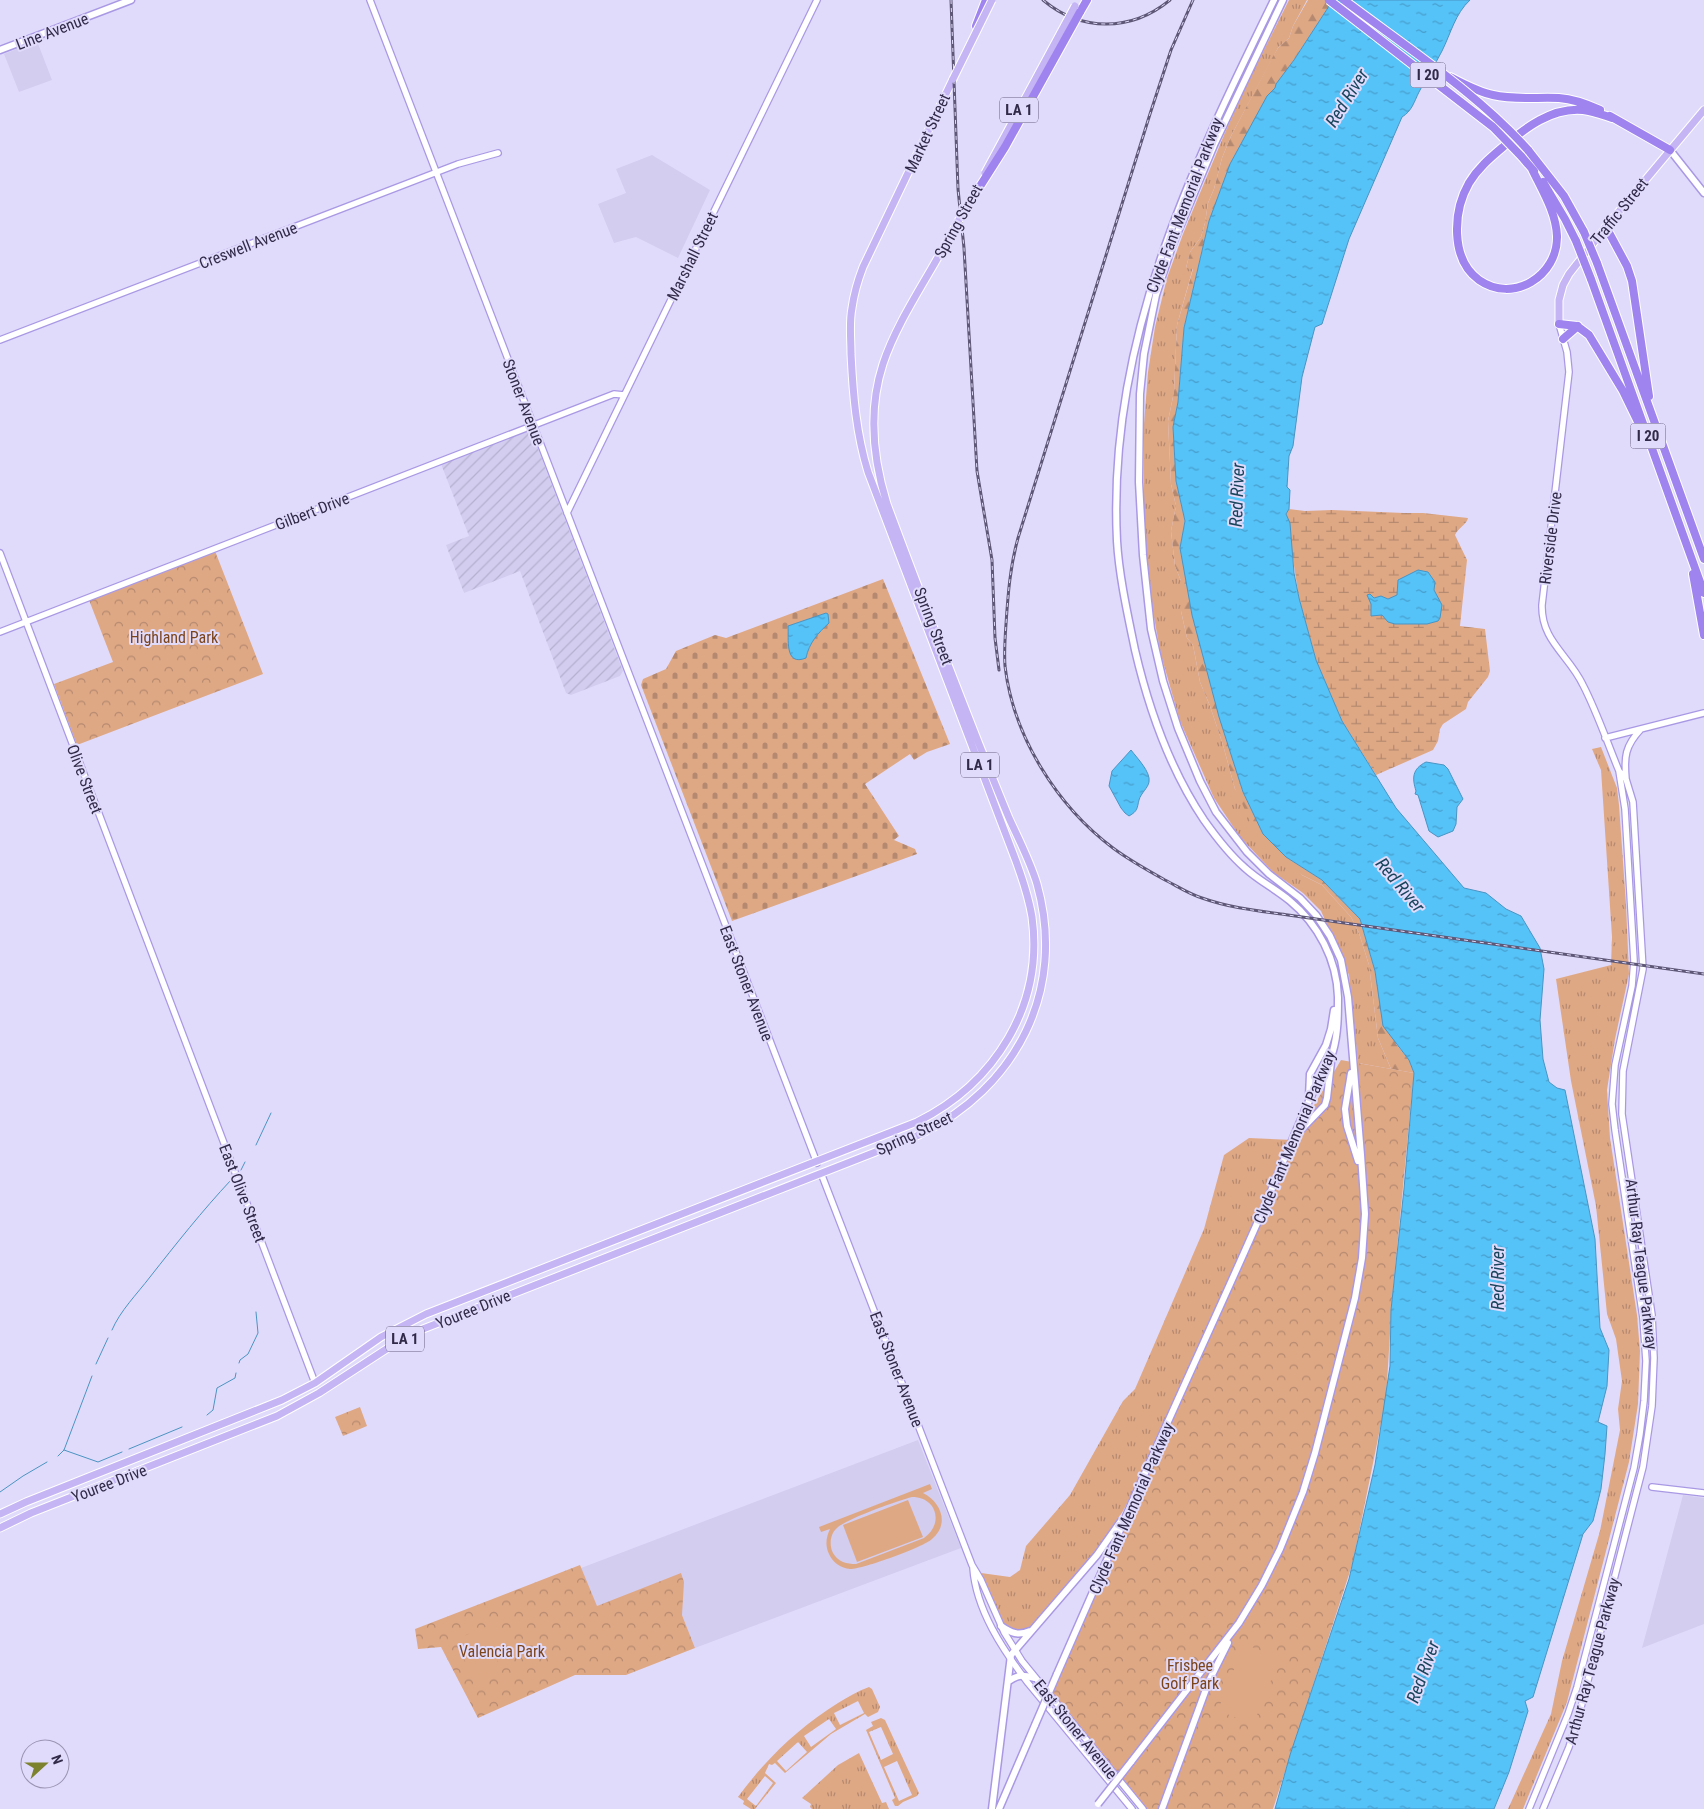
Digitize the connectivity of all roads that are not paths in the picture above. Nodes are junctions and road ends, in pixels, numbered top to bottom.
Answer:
1 (131, 0) edge
2 (370, 0) edge
3 (817, 0) edge
4 (986, 0) edge
5 (992, 0) edge
6 (1087, 0) edge
7 (1274, 0) edge
8 (1284, 0) edge
9 (1329, 0) edge
10 (1344, 0) edge
11 (1077, 2) edge
12 (970, 45) junction
13 (0, 50) edge
14 (1429, 64) junction
15 (1704, 110) edge
16 (1612, 118) junction
17 (1670, 150) junction
18 (498, 153) dead end
19 (1532, 169) junction
20 (436, 172) junction
21 (1704, 193) edge
22 (963, 213) junction
23 (1606, 227) junction
24 (863, 267) joint
25 (1559, 324) junction
26 (1578, 326) junction
27 (1563, 339) junction
28 (0, 340) edge
29 (624, 395) junction
30 (1650, 410) junction
31 (533, 425) junction
32 (1652, 447) junction
33 (1683, 502) junction
34 (567, 513) junction
35 (1704, 546) edge
36 (1687, 548) junction
37 (0, 553) edge
38 (1704, 560) edge
39 (1704, 593) edge
40 (26, 622) junction
41 (0, 632) edge
42 (1704, 635) edge
43 (1704, 713) edge
44 (1641, 729) junction
45 (1605, 738) junction
46 (1619, 771) junction
47 (1626, 779) junction
48 (678, 803) joint
49 (1336, 981) junction
50 (170, 1004) joint
51 (1351, 1033) junction
52 (1332, 1054) junction
53 (1307, 1105) junction
54 (1293, 1140) junction
55 (817, 1163) junction
56 (821, 1173) junction
57 (1363, 1191) junction
58 (564, 1260) junction
59 (569, 1271) junction
60 (315, 1382) junction
61 (319, 1393) junction
62 (63, 1487) junction
63 (1652, 1487) dead end
64 (1137, 1491) junction
65 (1704, 1494) edge
66 (67, 1499) junction
67 (0, 1514) edge
68 (0, 1528) edge
69 (972, 1565) junction
70 (1239, 1623) junction
71 (1001, 1626) junction
72 (1033, 1630) junction
73 (1015, 1650) junction
74 (1011, 1659) junction
75 (1022, 1675) junction
76 (1034, 1678) junction
77 (1009, 1681) junction
78 (1096, 1806) edge
79 (992, 1809) edge
80 (999, 1809) edge
81 (1132, 1809) edge
82 (1143, 1809) edge
83 (1162, 1809) edge
84 (1529, 1809) edge
85 (1543, 1809) edge

1 - 13 main road, Line Avenue
2 - 20 street, Stoner Avenue
3 - 29 street, Marshall Street
4 - 12 highway, bridge
5 - 12 main road, Market Street / LA 1, bridge
6 - 22 highway, bridge
7 - 49 main road, Clyde Fant Memorial Parkway
8 - 51 main road, Clyde Fant Memorial Parkway
9 - 19 highway, I 20, bridge
10 - 14 highway, I 20, bridge
11 - 22 main road, Spring Street / LA 1, bridge
12 - 24 main road, Market Street / LA 1, bridge
14 - 16 highway, bridge
14 - 30 highway, I 20, bridge
15 - 17 main road, Traffic Street
16 - 17 highway
16 - 19 highway
17 - 21 main road
17 - 23 main road, Traffic Street
18 - 20 street, Creswell Avenue
19 - 32 highway, I 20, bridge
20 - 28 street, Creswell Avenue
20 - 31 street, Stoner Avenue
22 - 56 main road, Spring Street / LA 1, bridge
23 - 25 main road, Traffic Street
23 - 30 highway
24 - 55 main road, Spring Street / LA 1
25 - 26 highway
25 - 27 street, Riverside Drive
26 - 27 highway
26 - 32 highway
27 - 45 street, Riverside Drive
29 - 31 street, Gilbert Drive
29 - 34 street, Marshall Street
30 - 33 highway, I 20
31 - 34 street, Stoner Avenue
31 - 40 street, Gilbert Drive
32 - 36 highway, I 20
33 - 35 highway
33 - 38 highway, I 20
34 - 48 street, Stoner Avenue
36 - 39 highway, I 20
36 - 42 highway
37 - 40 street, Olive Street
40 - 41 street, Gilbert Drive
40 - 50 street, Olive Street
43 - 44 street
44 - 45 street
44 - 47 street
45 - 46 street, Arthur Ray Teague Parkway
46 - 47 street, Arthur Ray Teague Parkway
46 - 84 street, Arthur Ray Teague Parkway
47 - 85 street, Arthur Ray Teague Parkway
48 - 55 street, East Stoner Avenue
49 - 52 main road, Clyde Fant Memorial Parkway
49 - 53 main road
50 - 60 street, East Olive Street
51 - 57 main road, Clyde Fant Memorial Parkway
51 - 57 main road
52 - 53 main road, Clyde Fant Memorial Parkway
52 - 54 main road
53 - 54 main road, Clyde Fant Memorial Parkway
54 - 64 main road, Clyde Fant Memorial Parkway
55 - 56 main road
55 - 58 main road, Youree Drive / LA 1
56 - 59 main road, Youree Drive / LA 1
56 - 69 street, East Stoner Avenue
57 - 70 main road, Clyde Fant Memorial Parkway
58 - 59 main road
58 - 60 main road, Youree Drive / LA 1
59 - 61 main road, Youree Drive / LA 1
60 - 61 main road
60 - 62 main road, Youree Drive / LA 1
61 - 66 main road, Youree Drive / LA 1
62 - 66 main road
62 - 67 main road, Youree Drive / LA 1
63 - 65 street
64 - 72 main road
64 - 80 main road, Clyde Fant Memorial Parkway, bridge
66 - 68 main road, Youree Drive / LA 1
69 - 71 street, East Stoner Avenue
69 - 74 street, East Stoner Avenue
70 - 78 main road, Clyde Fant Memorial Parkway, bridge
70 - 83 main road
71 - 72 main road
71 - 73 street, East Stoner Avenue
72 - 73 main road
73 - 74 main road
73 - 76 street, East Stoner Avenue
74 - 75 street, East Stoner Avenue
74 - 77 main road
75 - 76 main road
75 - 77 main road
75 - 81 street, East Stoner Avenue
76 - 82 street, East Stoner Avenue
77 - 79 main road

